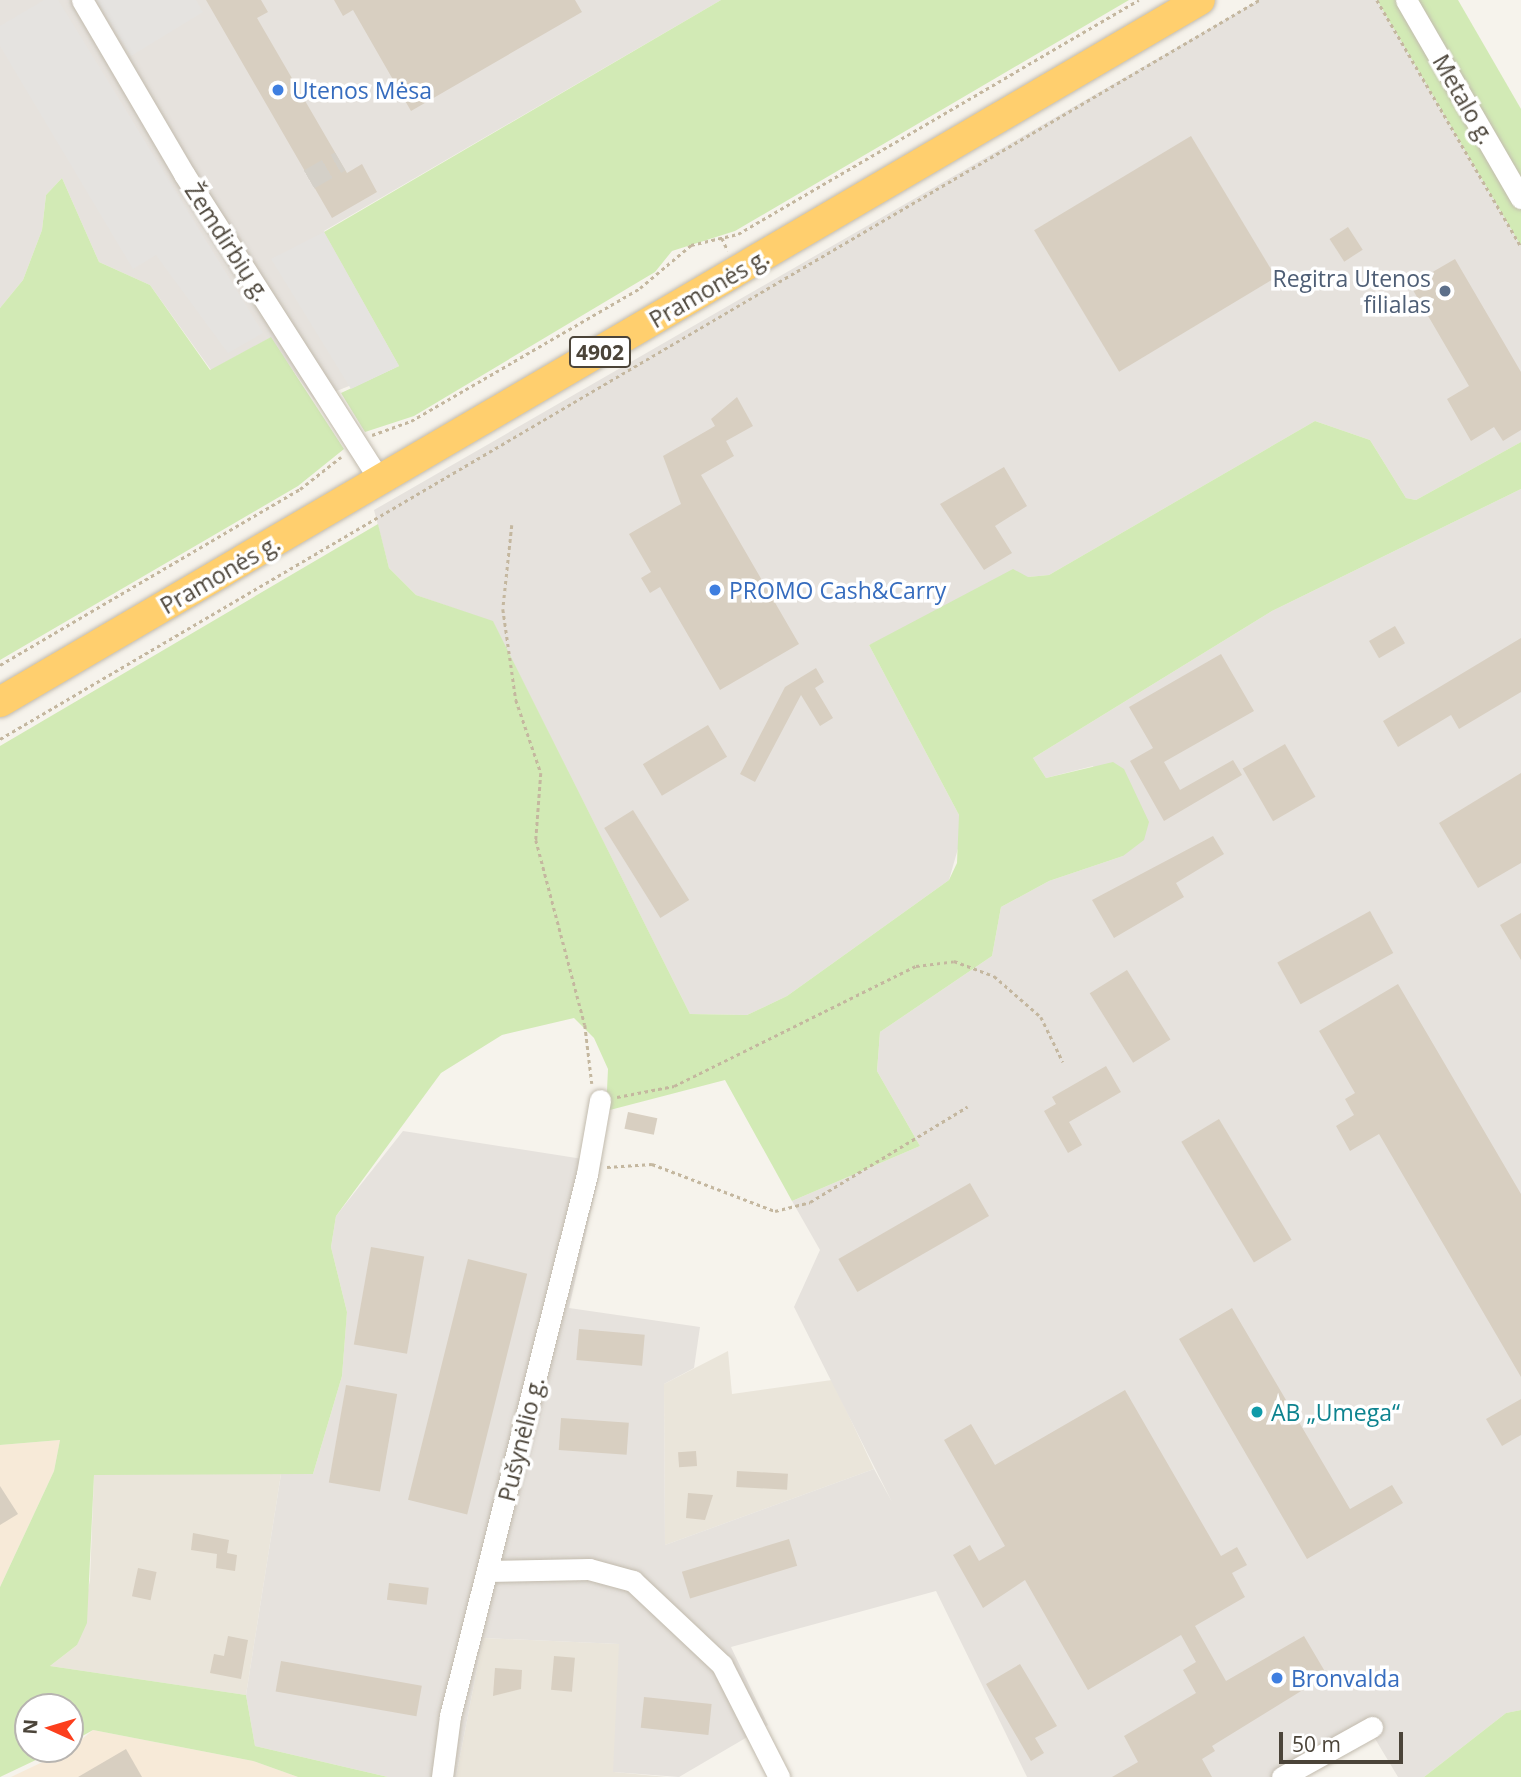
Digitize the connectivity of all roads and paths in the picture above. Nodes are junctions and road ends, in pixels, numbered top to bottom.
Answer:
1 (82, 0) edge
2 (1139, 0) edge
3 (1200, 0) edge
4 (1259, 0) edge
5 (1377, 0) edge
6 (1406, 0) edge
7 (1521, 198) edge
8 (1521, 246) edge
9 (357, 445) junction
10 (380, 481) junction
11 (512, 525) dead end
12 (0, 665) edge
13 (0, 702) edge
14 (0, 739) edge
15 (1063, 1062) dead end
16 (600, 1100) junction
17 (967, 1107) dead end
18 (587, 1174) junction
19 (488, 1571) junction
20 (1372, 1727) dead end
21 (442, 1777) edge
22 (779, 1777) edge
23 (1282, 1777) edge

1 - 9 street, Žemdirbių g.
2 - 9 path
3 - 10 highway, Pramonės g. / 4902
4 - 14 path
5 - 8 path
6 - 7 street, Metalo g.
9 - 10 street, Žemdirbių g.
9 - 12 path
10 - 13 highway, Pramonės g. / 4902
11 - 16 path
15 - 16 path
16 - 18 street, Pušynėlio g.
17 - 18 path
18 - 19 street, Pušynėlio g.
19 - 21 street, Pušynėlio g.
19 - 22 street
20 - 23 street

